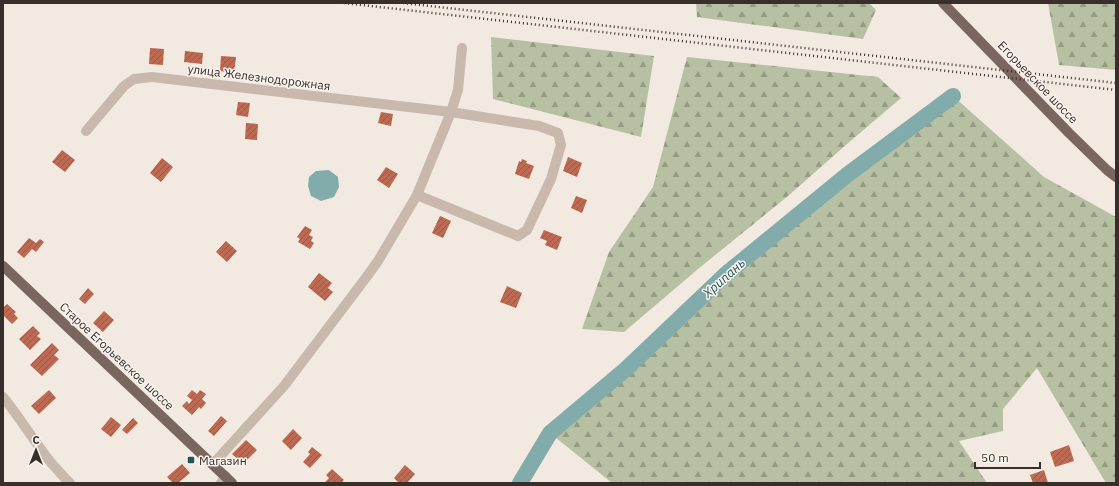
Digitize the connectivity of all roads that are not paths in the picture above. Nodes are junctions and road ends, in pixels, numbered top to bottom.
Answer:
1 (943, 3) edge
2 (462, 48) dead end
3 (451, 112) junction
4 (86, 132) dead end
5 (1116, 177) edge
6 (416, 195) junction
7 (3, 266) edge
8 (3, 397) edge
9 (213, 464) junction
10 (226, 481) edge
11 (70, 483) edge

1 - 5 main road, Егорьевское шоссе
2 - 3 street
3 - 4 street, улица Железнодорожная
3 - 6 street
3 - 6 street, улица Железнодорожная
6 - 9 street
7 - 9 main road, Старое Егорьевское шоссе
8 - 11 street
9 - 10 main road, Старое Егорьевское шоссе

